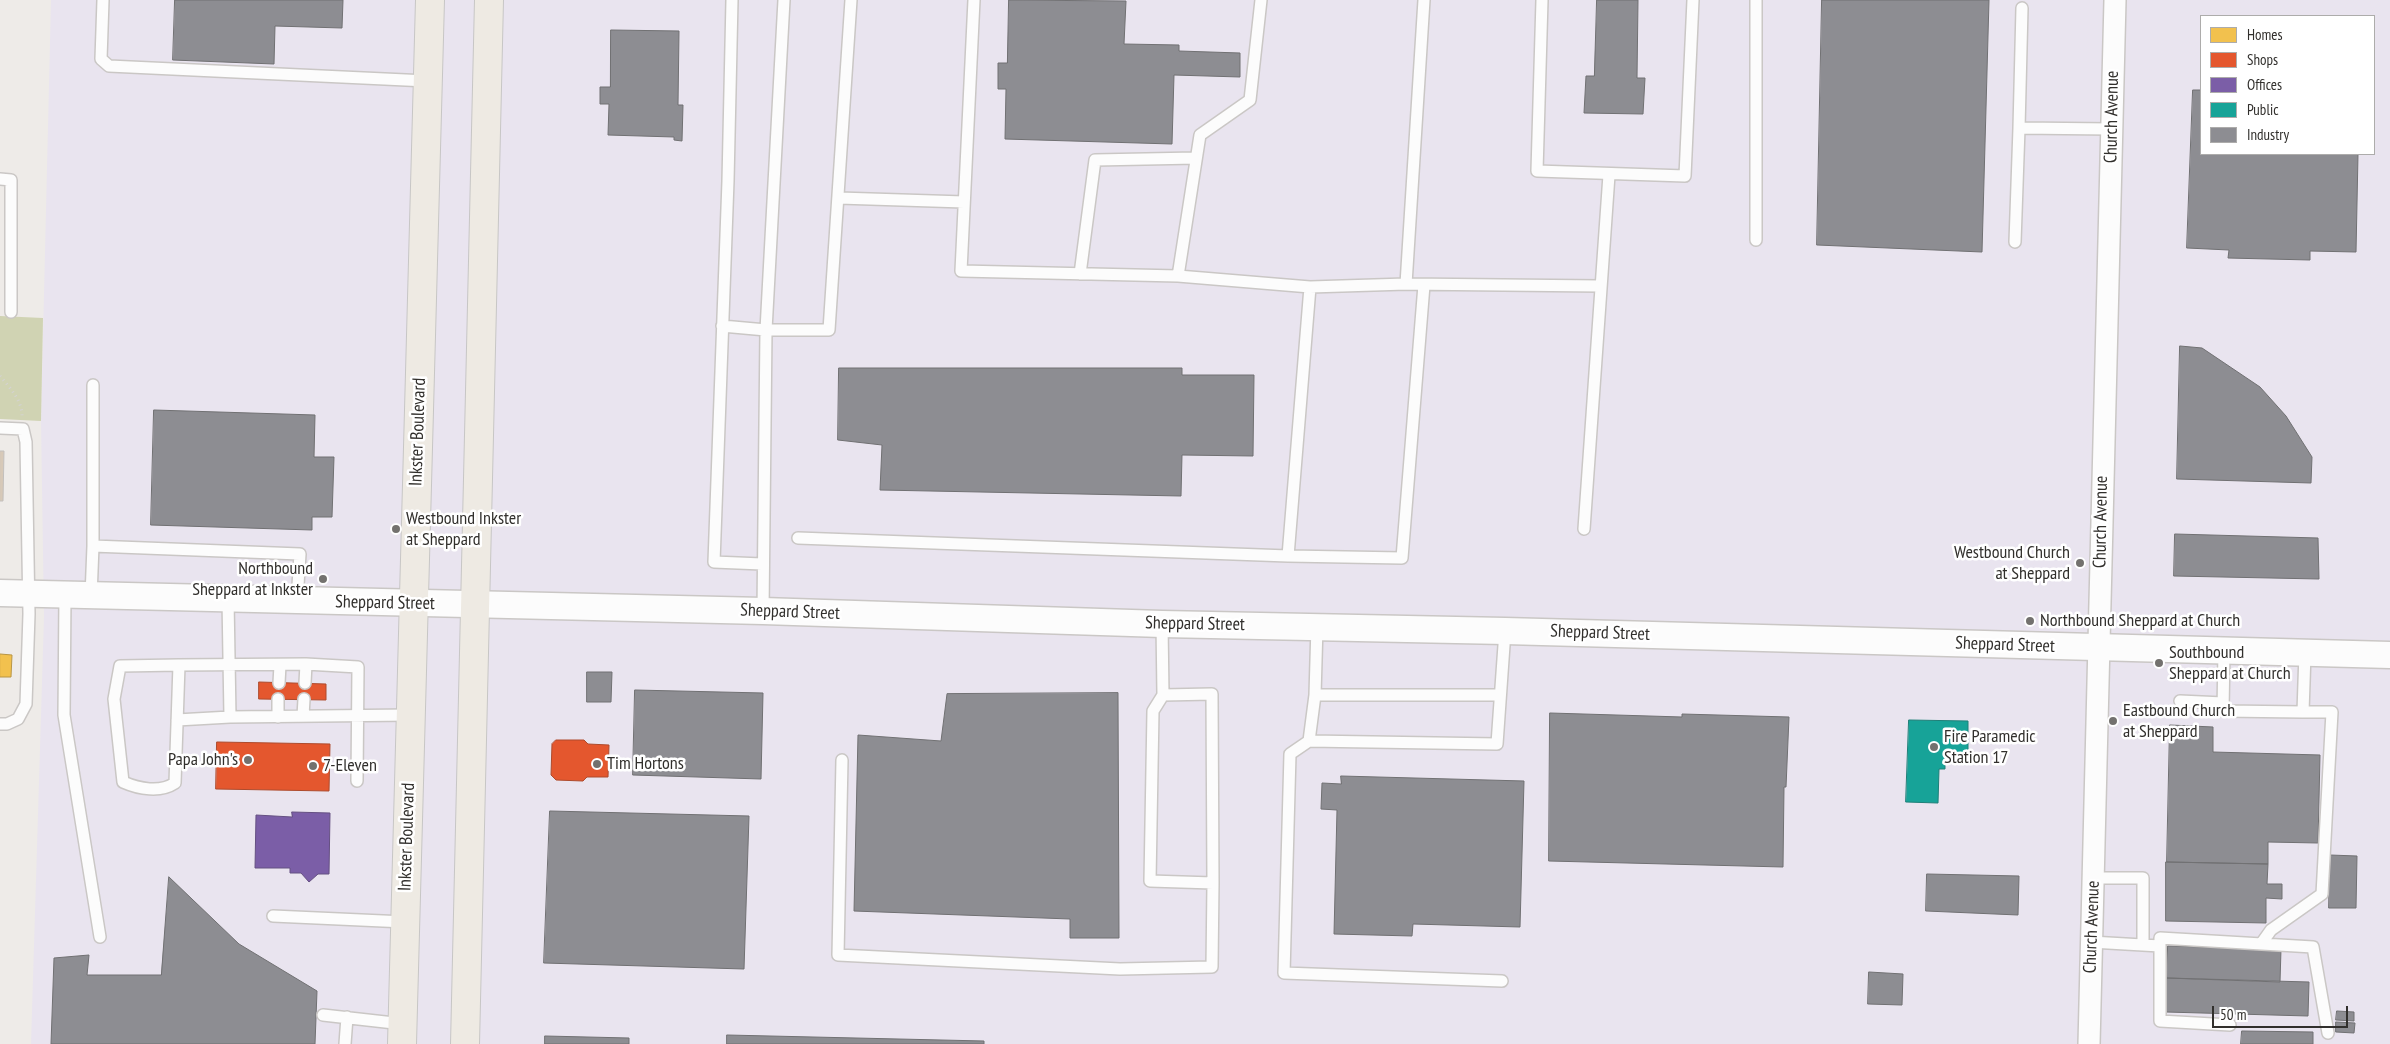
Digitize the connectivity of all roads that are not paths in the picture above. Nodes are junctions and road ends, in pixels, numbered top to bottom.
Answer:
1 (103, 0) edge
2 (430, 0) edge
3 (489, 0) edge
4 (732, 0) edge
5 (784, 0) edge
6 (851, 0) edge
7 (974, 0) edge
8 (1261, 0) edge
9 (1424, 0) edge
10 (1542, 0) edge
11 (1693, 0) edge
12 (1756, 0) edge
13 (2115, 0) edge
14 (2022, 8) dead end
15 (427, 81) junction
16 (2019, 128) junction
17 (2112, 129) junction
18 (1196, 158) junction
19 (1609, 175) junction
20 (0, 179) edge
21 (839, 198) junction
22 (964, 202) junction
23 (1756, 240) dead end
24 (2015, 242) dead end
25 (1080, 274) junction
26 (1178, 276) junction
27 (1406, 284) junction
28 (1424, 285) junction
29 (1600, 286) junction
30 (1310, 287) junction
31 (11, 312) dead end
32 (722, 326) junction
33 (766, 330) junction
34 (93, 386) dead end
35 (0, 428) edge
36 (1584, 529) dead end
37 (798, 538) dead end
38 (93, 546) junction
39 (1288, 556) junction
40 (762, 564) junction
41 (0, 593) edge
42 (29, 594) junction
43 (65, 595) junction
44 (91, 596) junction
45 (228, 599) junction
46 (297, 601) junction
47 (413, 604) junction
48 (476, 606) junction
49 (763, 611) junction
50 (1162, 624) junction
51 (1316, 626) junction
52 (1505, 630) junction
53 (2098, 647) junction
54 (2224, 651) junction
55 (2305, 653) junction
56 (2390, 655) edge
57 (306, 664) junction
58 (179, 665) junction
59 (229, 665) junction
60 (280, 665) junction
61 (279, 683) dead end
62 (305, 683) dead end
63 (1163, 694) junction
64 (1315, 695) junction
65 (1500, 695) junction
66 (278, 699) dead end
67 (304, 699) dead end
68 (2180, 701) dead end
69 (2223, 703) junction
70 (2303, 712) junction
71 (410, 715) junction
72 (303, 716) junction
73 (357, 716) junction
74 (230, 717) junction
75 (278, 717) junction
76 (177, 720) junction
77 (0, 724) edge
78 (1308, 741) junction
79 (842, 760) dead end
80 (357, 781) dead end
81 (2093, 878) junction
82 (1213, 883) junction
83 (273, 916) dead end
84 (405, 922) junction
85 (100, 937) dead end
86 (2091, 942) junction
87 (2261, 944) junction
88 (2143, 945) junction
89 (2160, 946) junction
90 (1502, 981) dead end
91 (323, 1015) dead end
92 (347, 1017) junction
93 (2230, 1025) dead end
94 (2328, 1033) dead end
95 (402, 1034) edge
96 (345, 1044) edge
97 (465, 1044) edge
98 (2089, 1044) edge

1 - 15 lane
2 - 15 main road, Inkster Boulevard
3 - 48 main road
4 - 32 lane
5 - 33 lane
6 - 21 lane
7 - 22 lane
8 - 18 lane
9 - 27 lane
10 - 19 lane
11 - 19 lane
12 - 23 lane
13 - 17 street, Church Avenue
14 - 16 lane
15 - 47 main road, Inkster Boulevard
16 - 17 lane
16 - 24 lane
17 - 53 street, Church Avenue
18 - 25 lane
18 - 26 lane
19 - 29 lane
20 - 31 lane
21 - 22 lane
21 - 33 lane
22 - 25 lane
25 - 26 lane
26 - 30 lane
27 - 28 lane
27 - 30 lane
28 - 29 lane
28 - 39 lane
29 - 36 lane
30 - 39 lane
32 - 33 lane
32 - 40 lane
33 - 40 lane
34 - 38 lane
35 - 42 lane
37 - 39 lane
38 - 44 lane
38 - 46 lane
40 - 49 lane
41 - 42 street, Sheppard Street
42 - 43 street, Sheppard Street
42 - 77 lane
43 - 44 street, Sheppard Street
43 - 85 lane
44 - 45 street, Sheppard Street
45 - 46 street, Sheppard Street
45 - 59 lane
46 - 47 street, Sheppard Street
47 - 48 street, Sheppard Street
47 - 71 main road, Inkster Boulevard
48 - 49 street, Sheppard Street
48 - 97 main road
49 - 50 street, Sheppard Street
50 - 51 street, Sheppard Street
50 - 63 lane
51 - 52 street, Sheppard Street
51 - 64 lane
52 - 53 street, Sheppard Street
52 - 65 lane
53 - 54 street, Sheppard Street
53 - 81 street, Church Avenue
54 - 55 street, Sheppard Street
54 - 69 lane
55 - 56 street, Sheppard Street
55 - 70 lane
57 - 60 lane
57 - 62 lane
57 - 73 lane
58 - 59 lane
58 - 76 lane
58 - 76 lane
59 - 60 lane
59 - 74 lane
60 - 61 lane
63 - 82 lane
63 - 82 lane
64 - 65 lane
64 - 78 lane
65 - 78 lane
66 - 75 lane
67 - 72 lane
68 - 69 lane
69 - 70 lane
70 - 87 lane
71 - 73 lane
71 - 84 main road, Inkster Boulevard
72 - 73 lane
72 - 75 lane
73 - 80 lane
74 - 75 lane
74 - 76 lane
78 - 90 lane
79 - 82 lane
81 - 86 street, Church Avenue
81 - 88 lane
83 - 84 lane
84 - 95 main road, Inkster Boulevard
86 - 88 lane
86 - 98 street, Church Avenue
87 - 89 lane
87 - 94 lane
88 - 89 lane
89 - 93 lane
91 - 92 lane
92 - 95 lane
92 - 96 lane

